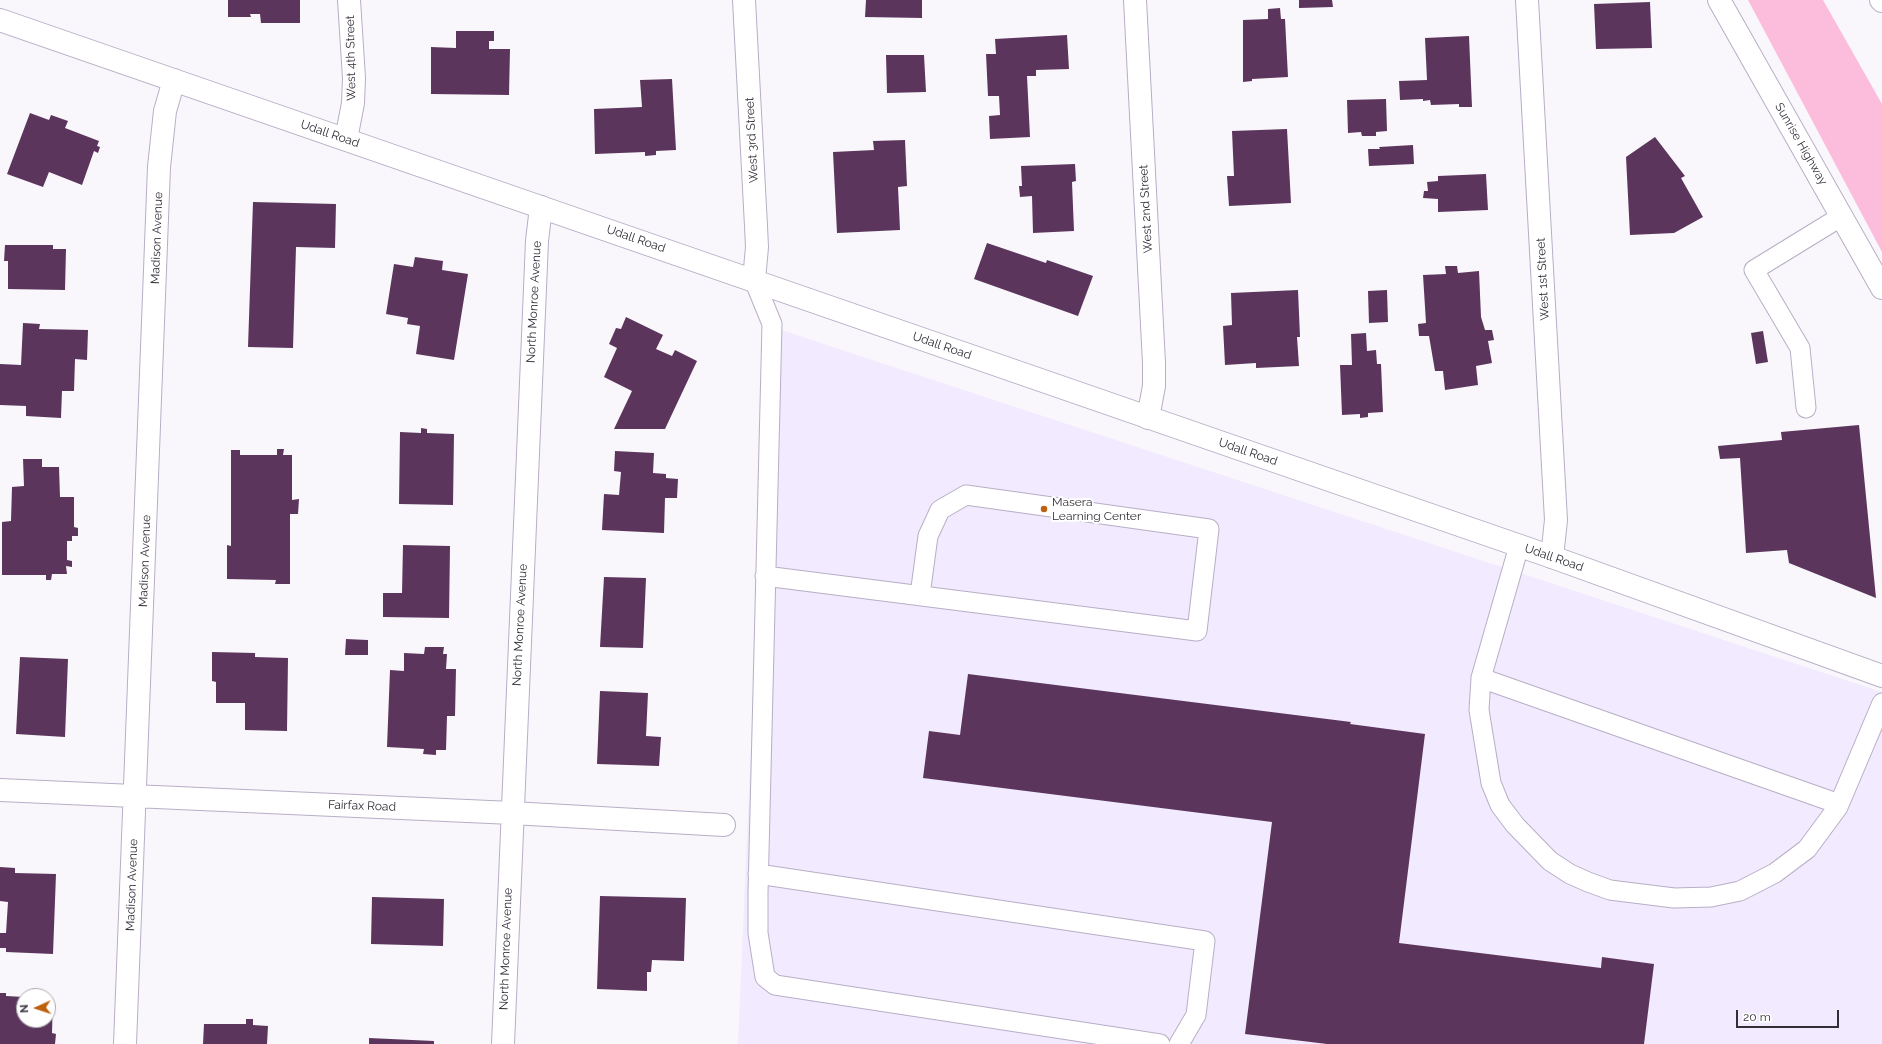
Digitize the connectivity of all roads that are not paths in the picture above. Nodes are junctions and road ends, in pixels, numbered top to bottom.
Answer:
1 (349, 0) edge
2 (744, 0) edge
3 (1135, 0) edge
4 (1527, 0) edge
5 (1719, 0) edge
6 (0, 20) edge
7 (174, 80) junction
8 (345, 139) junction
9 (541, 207) junction
10 (1842, 216) junction
11 (754, 280) junction
12 (1882, 288) edge
13 (1806, 408) dead end
14 (1148, 418) junction
15 (1519, 546) junction
16 (1552, 558) junction
17 (765, 576) junction
18 (920, 595) junction
19 (1882, 676) edge
20 (1481, 678) junction
21 (1882, 704) edge
22 (0, 790) edge
23 (136, 796) junction
24 (1839, 804) junction
25 (512, 813) junction
26 (724, 824) dead end
27 (758, 874) junction
28 (125, 1044) edge
29 (503, 1044) edge
30 (1160, 1044) edge
31 (1179, 1044) edge

1 - 8 street, West 4th Street
2 - 11 street, West 3rd Street
3 - 14 street, West 2nd Street
4 - 16 street, West 1st Street
5 - 10 street, Sunrise Highway
6 - 7 street, Udall Road
7 - 8 street, Udall Road
7 - 23 street, Madison Avenue
8 - 9 street, Udall Road
9 - 11 street, Udall Road
9 - 25 street, North Monroe Avenue
10 - 12 street, Sunrise Highway
10 - 13 lane
11 - 14 street, Udall Road
11 - 17 lane
14 - 15 street, Udall Road
15 - 16 street, Udall Road
15 - 20 lane
16 - 19 street, Udall Road
17 - 18 lane
17 - 27 lane
18 - 18 lane
20 - 24 lane
20 - 24 lane
21 - 24 lane
22 - 23 street, Fairfax Road
23 - 25 street, Fairfax Road
23 - 28 street, Madison Avenue
25 - 26 street, Fairfax Road
25 - 29 street, North Monroe Avenue
27 - 30 lane
27 - 31 lane

